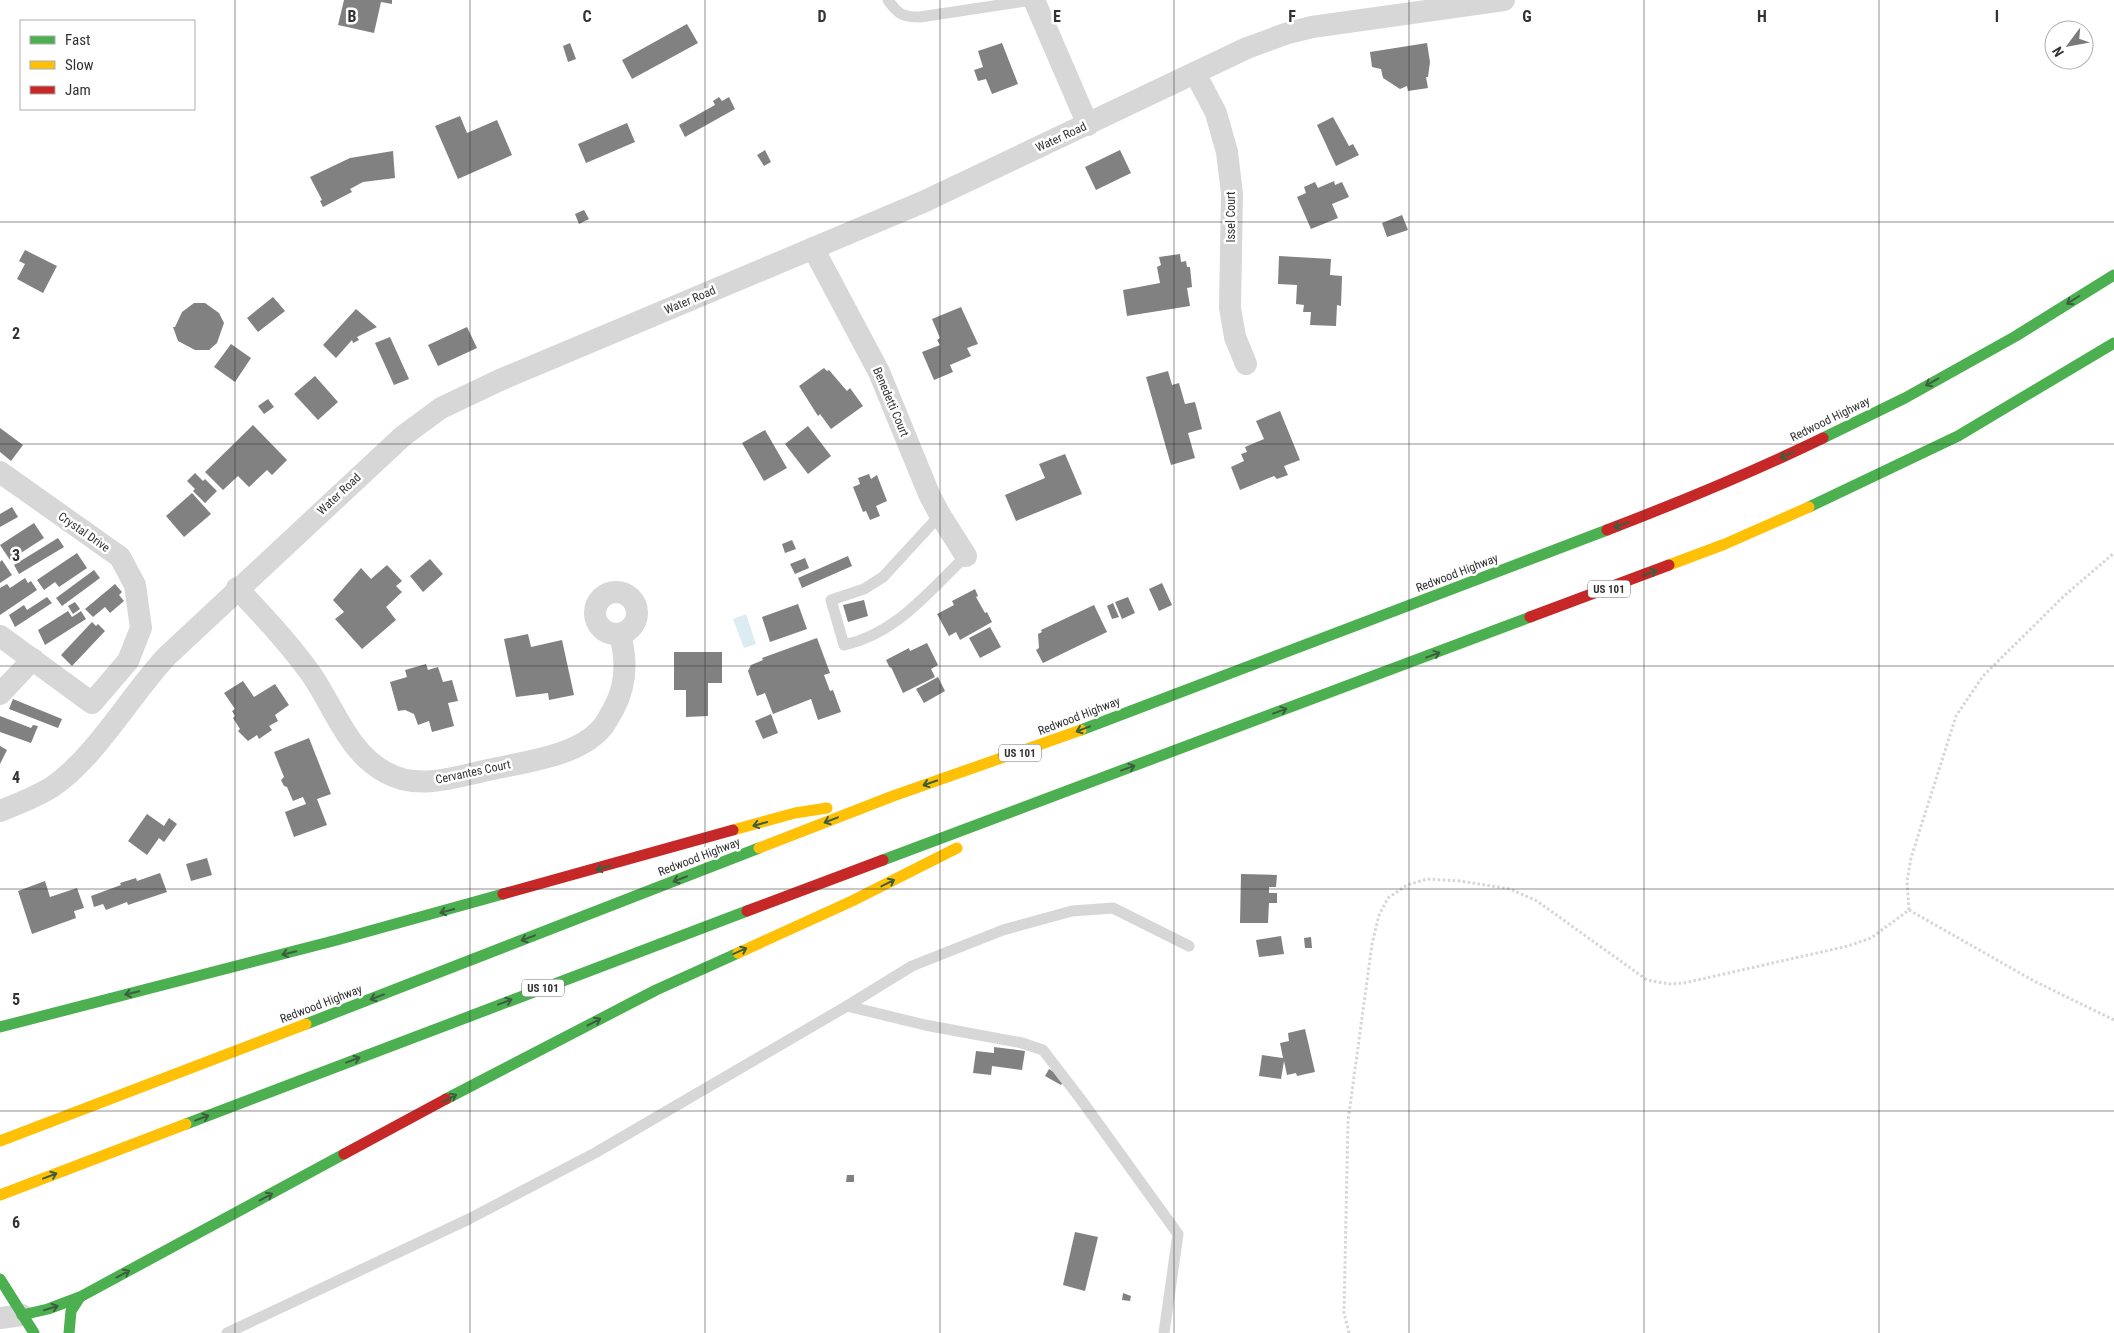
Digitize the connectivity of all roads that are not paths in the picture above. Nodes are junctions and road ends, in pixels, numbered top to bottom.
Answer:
1 (888, 0) edge
2 (1034, 0) edge
3 (1504, 0) edge
4 (1194, 74) junction
5 (1088, 125) junction
6 (813, 248) junction
7 (2114, 275) edge
8 (2114, 343) edge
9 (1246, 364) dead end
10 (0, 472) edge
11 (940, 516) junction
12 (966, 556) joint
13 (237, 588) junction
14 (620, 635) dead end
15 (0, 636) edge
16 (33, 659) junction
17 (0, 694) edge
18 (1082, 785) junction
19 (893, 796) junction
20 (0, 811) edge
21 (985, 834) dead end
22 (967, 843) dead end
23 (1189, 946) dead end
24 (847, 1006) junction
25 (0, 1027) edge
26 (0, 1141) edge
27 (2, 1194) edge
28 (0, 1278) edge
29 (80, 1297) junction
30 (0, 1318) edge
31 (28, 1324) edge
32 (69, 1333) edge
33 (227, 1333) edge
34 (1164, 1333) edge

1 - 2 lane
2 - 5 street
3 - 4 street, Water Road
4 - 5 street, Water Road
4 - 9 street, Issel Court
5 - 6 street, Water Road
6 - 11 street, Benedetti Court
6 - 13 street, Water Road
7 -> 19 main road, Redwood Highway / US 101
18 -> 8 main road, US 101
10 - 16 street, Crystal Drive
11 - 12 street, Benedetti Court
11 - 12 lane
13 - 14 street, Cervantes Court
13 - 20 street, Water Road
15 - 16 street
16 - 17 street
18 - 21 main road
27 -> 18 main road, US 101
19 -> 25 main road
19 -> 26 main road, Redwood Highway / US 101
29 -> 22 main road
23 - 24 lane
24 - 33 lane
24 - 34 lane
28 - 31 main road
31 -> 29 main road
29 - 32 main road
30 - 31 street

